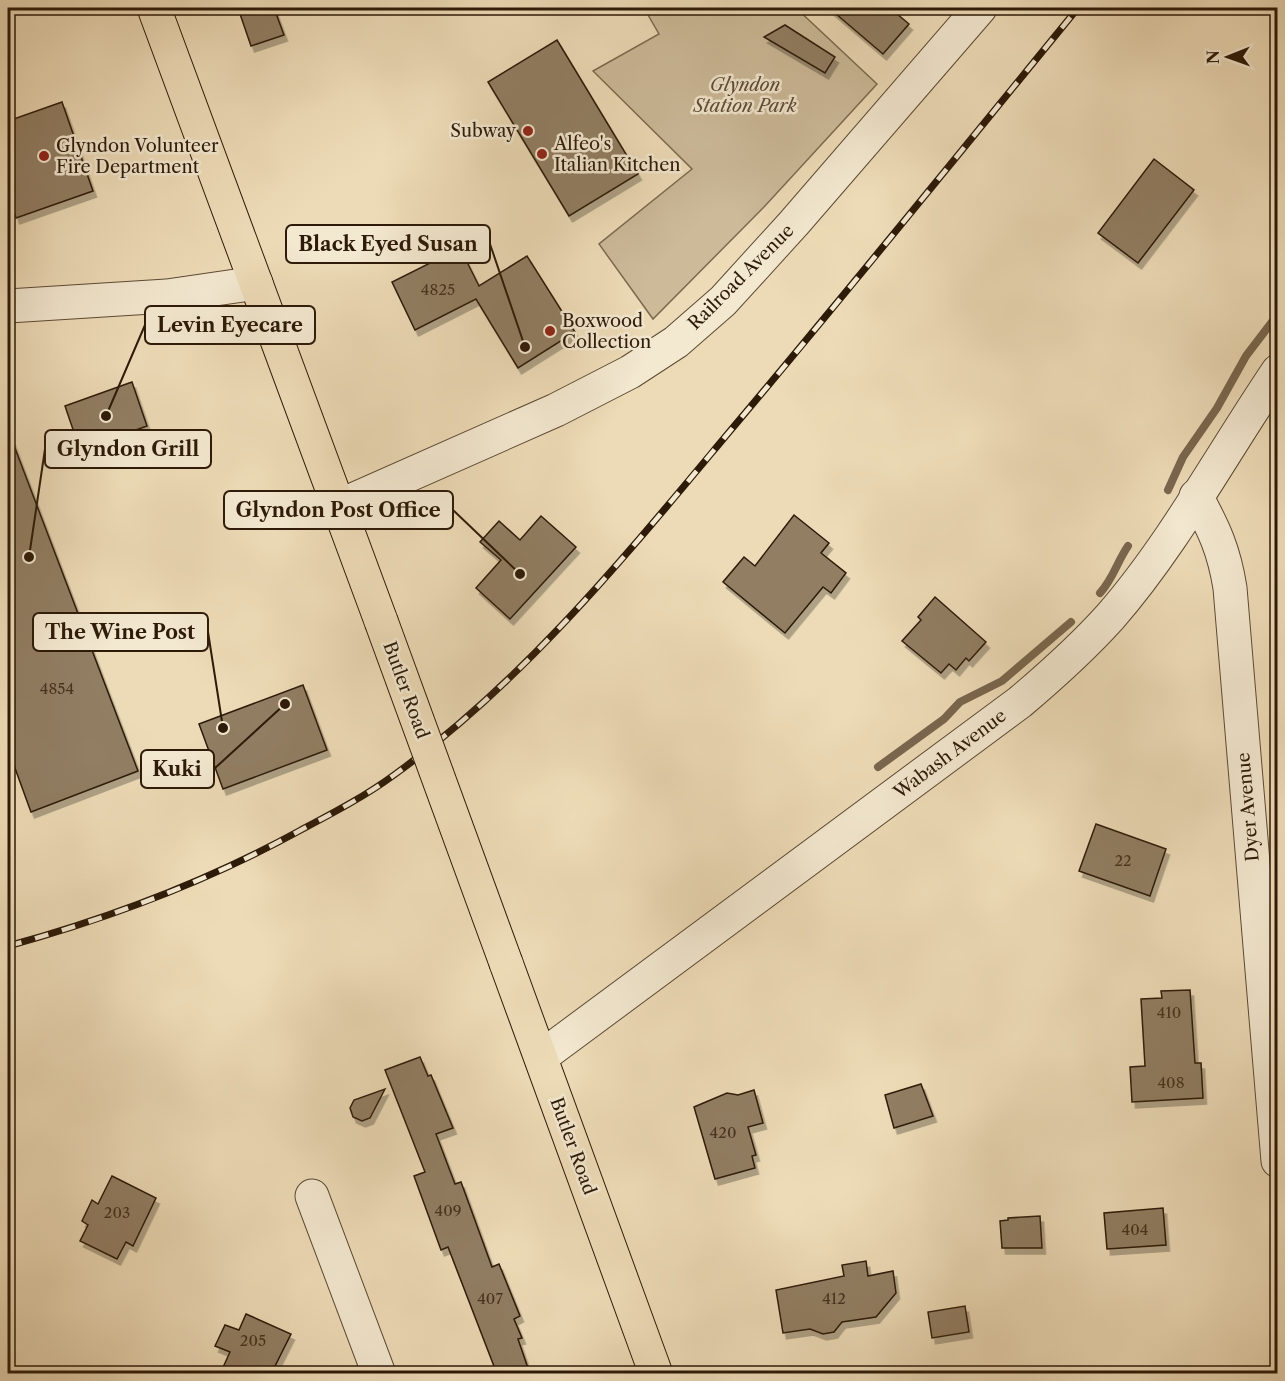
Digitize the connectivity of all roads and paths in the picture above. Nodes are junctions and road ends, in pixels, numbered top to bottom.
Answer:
1 (154, 8) edge
2 (981, 8) edge
3 (256, 283) junction
4 (8, 306) edge
5 (1278, 371) edge
6 (1196, 496) junction
7 (339, 506) junction
8 (541, 1057) junction
9 (1278, 1161) edge
10 (312, 1196) dead end
11 (379, 1374) edge
12 (656, 1374) edge

1 - 3 main road, Butler Road
2 - 7 street, Railroad Avenue
3 - 4 street
3 - 7 main road, Butler Road
5 - 6 street, Wabash Avenue
6 - 8 street, Wabash Avenue
6 - 9 street, Dyer Avenue
7 - 8 main road, Butler Road, bridge
8 - 12 main road, Butler Road
10 - 11 street

